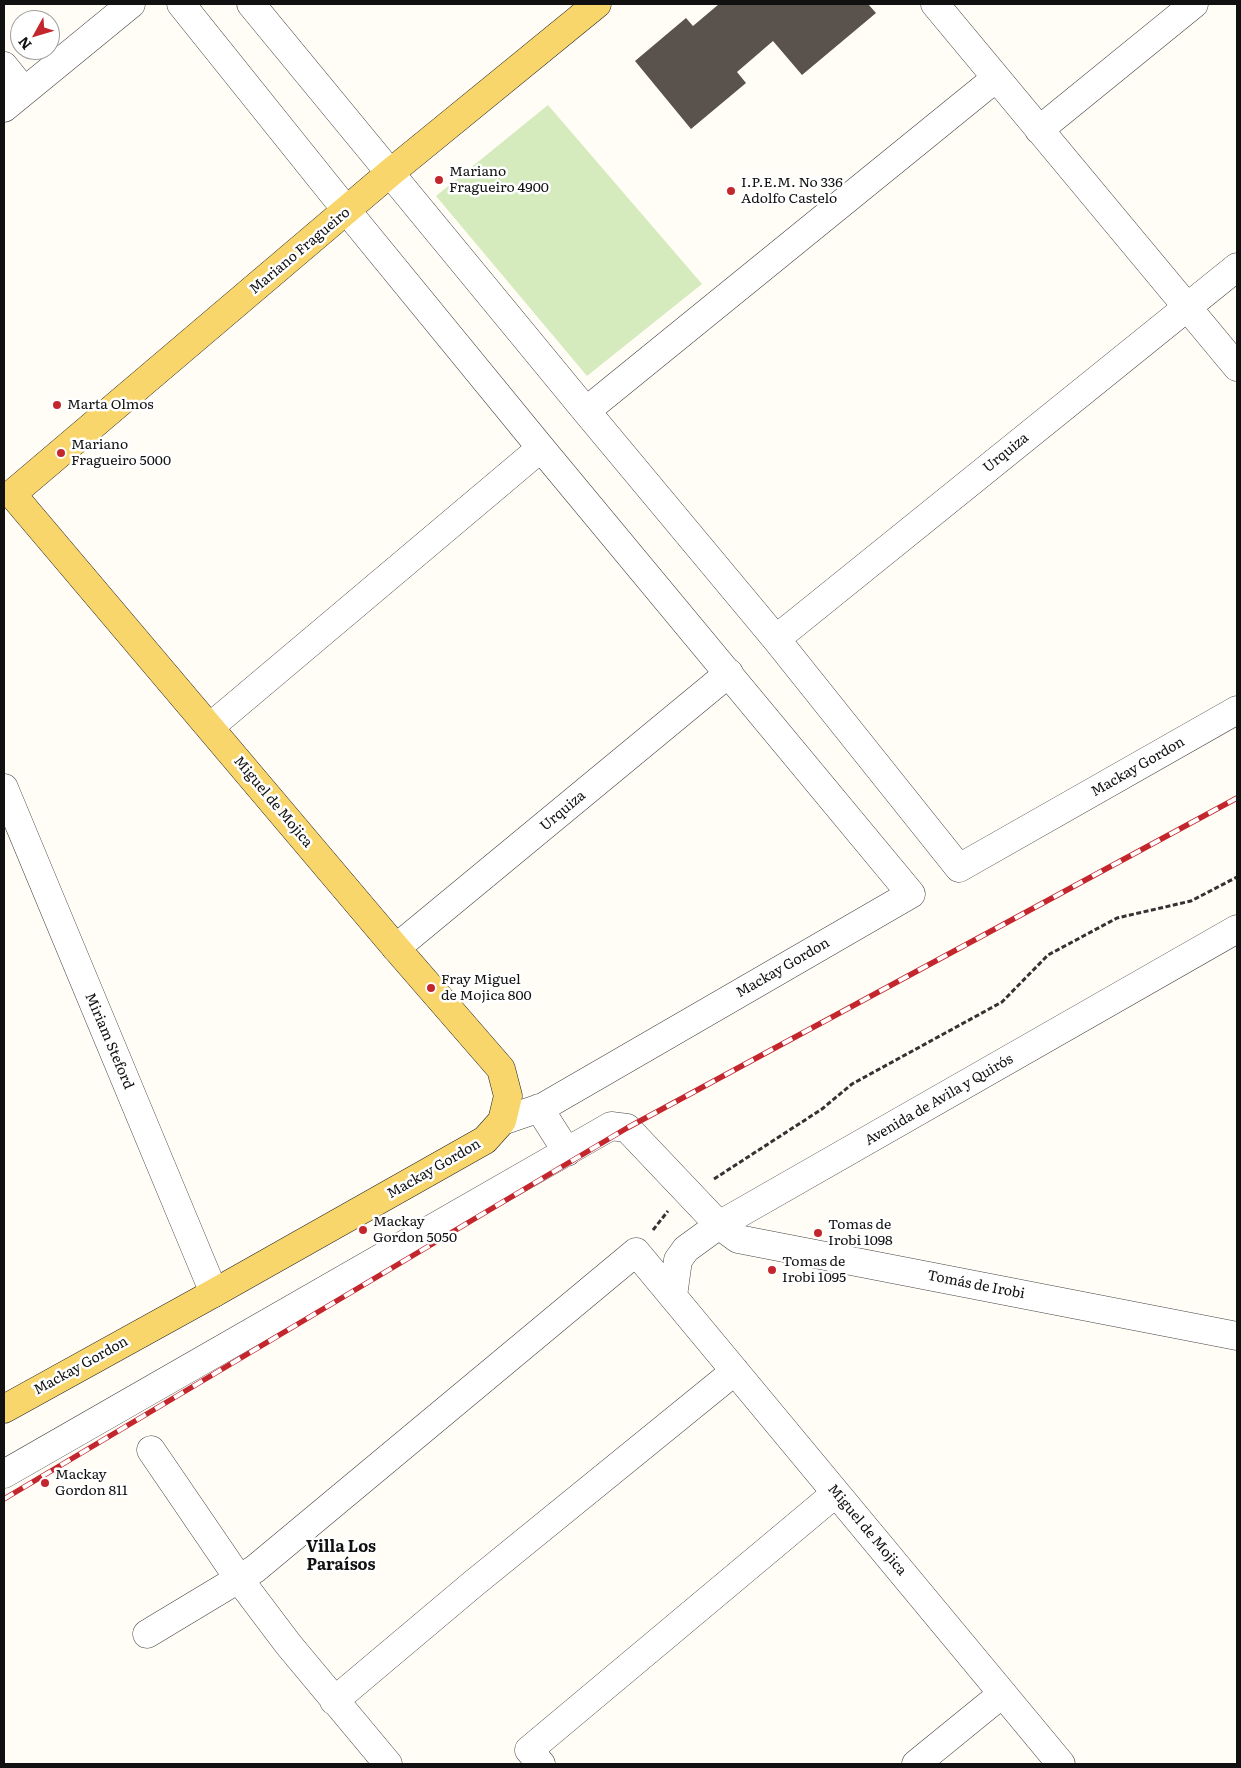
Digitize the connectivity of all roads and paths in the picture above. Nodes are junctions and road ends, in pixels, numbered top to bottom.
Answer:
1 (131, 4) edge
2 (181, 4) edge
3 (251, 4) edge
4 (597, 4) edge
5 (935, 4) edge
6 (1194, 4) edge
7 (4, 66) edge
8 (996, 78) junction
9 (14, 99) edge
10 (1039, 130) junction
11 (390, 174) junction
12 (347, 211) junction
13 (1237, 267) edge
14 (1188, 307) junction
15 (1237, 367) edge
16 (586, 411) junction
17 (541, 448) junction
18 (7, 493) edge
19 (776, 639) junction
20 (729, 673) junction
21 (1237, 710) edge
22 (210, 727) junction
23 (4, 788) edge
24 (1237, 877) edge
25 (1237, 929) edge
26 (396, 948) junction
27 (538, 1108) junction
28 (502, 1121) junction
29 (567, 1152) junction
30 (689, 1195) junction
31 (719, 1225) junction
32 (636, 1252) junction
33 (214, 1293) junction
34 (673, 1296) junction
35 (1237, 1336) edge
36 (734, 1371) junction
37 (4, 1409) edge
38 (151, 1450) dead end
39 (4, 1474) edge
40 (836, 1493) junction
41 (238, 1579) junction
42 (147, 1634) dead end
43 (1002, 1694) junction
44 (334, 1701) junction
45 (535, 1757) edge
46 (388, 1764) edge
47 (916, 1764) edge
48 (1061, 1764) edge

1 - 9 street
2 - 12 street
3 - 11 street
4 - 11 main road, Mariano Fragueiro
5 - 8 street
6 - 10 street
7 - 9 street
8 - 10 street
8 - 16 street
10 - 14 street
11 - 12 main road, Mariano Fragueiro
11 - 16 street
12 - 17 street
12 - 18 main road, Mariano Fragueiro
13 - 14 street, Urquiza
14 - 15 street
14 - 19 street, Urquiza
16 - 19 street
17 - 20 street
17 - 22 street
18 - 22 main road, Miguel de Mojica
19 - 21 street, Mackay Gordon
20 - 26 street, Urquiza
20 - 27 street, Mackay Gordon
22 - 26 main road, Miguel de Mojica
23 - 33 street, Miriam Steford
24 - 30 path
25 - 31 street, Avenida de Avila y Quirós
26 - 28 main road, Miguel de Mojica
27 - 28 street, Mackay Gordon
27 - 29 street
28 - 33 main road, Mackay Gordon
29 - 30 street, Tomás de Irobi
29 - 39 street, Tomás de Irobi
30 - 31 street, Tomás de Irobi
30 - 32 path
31 - 34 street, Avenida de Avila y Quirós
31 - 35 street, Tomás de Irobi
32 - 34 street, Miguel de Mojica
32 - 41 street
33 - 37 main road, Mackay Gordon
34 - 36 street, Miguel de Mojica
36 - 40 street, Miguel de Mojica
36 - 44 street
38 - 41 street
40 - 43 street, Miguel de Mojica
40 - 45 street
41 - 42 street
41 - 44 street
43 - 47 street
43 - 48 street, Miguel de Mojica
44 - 46 street

